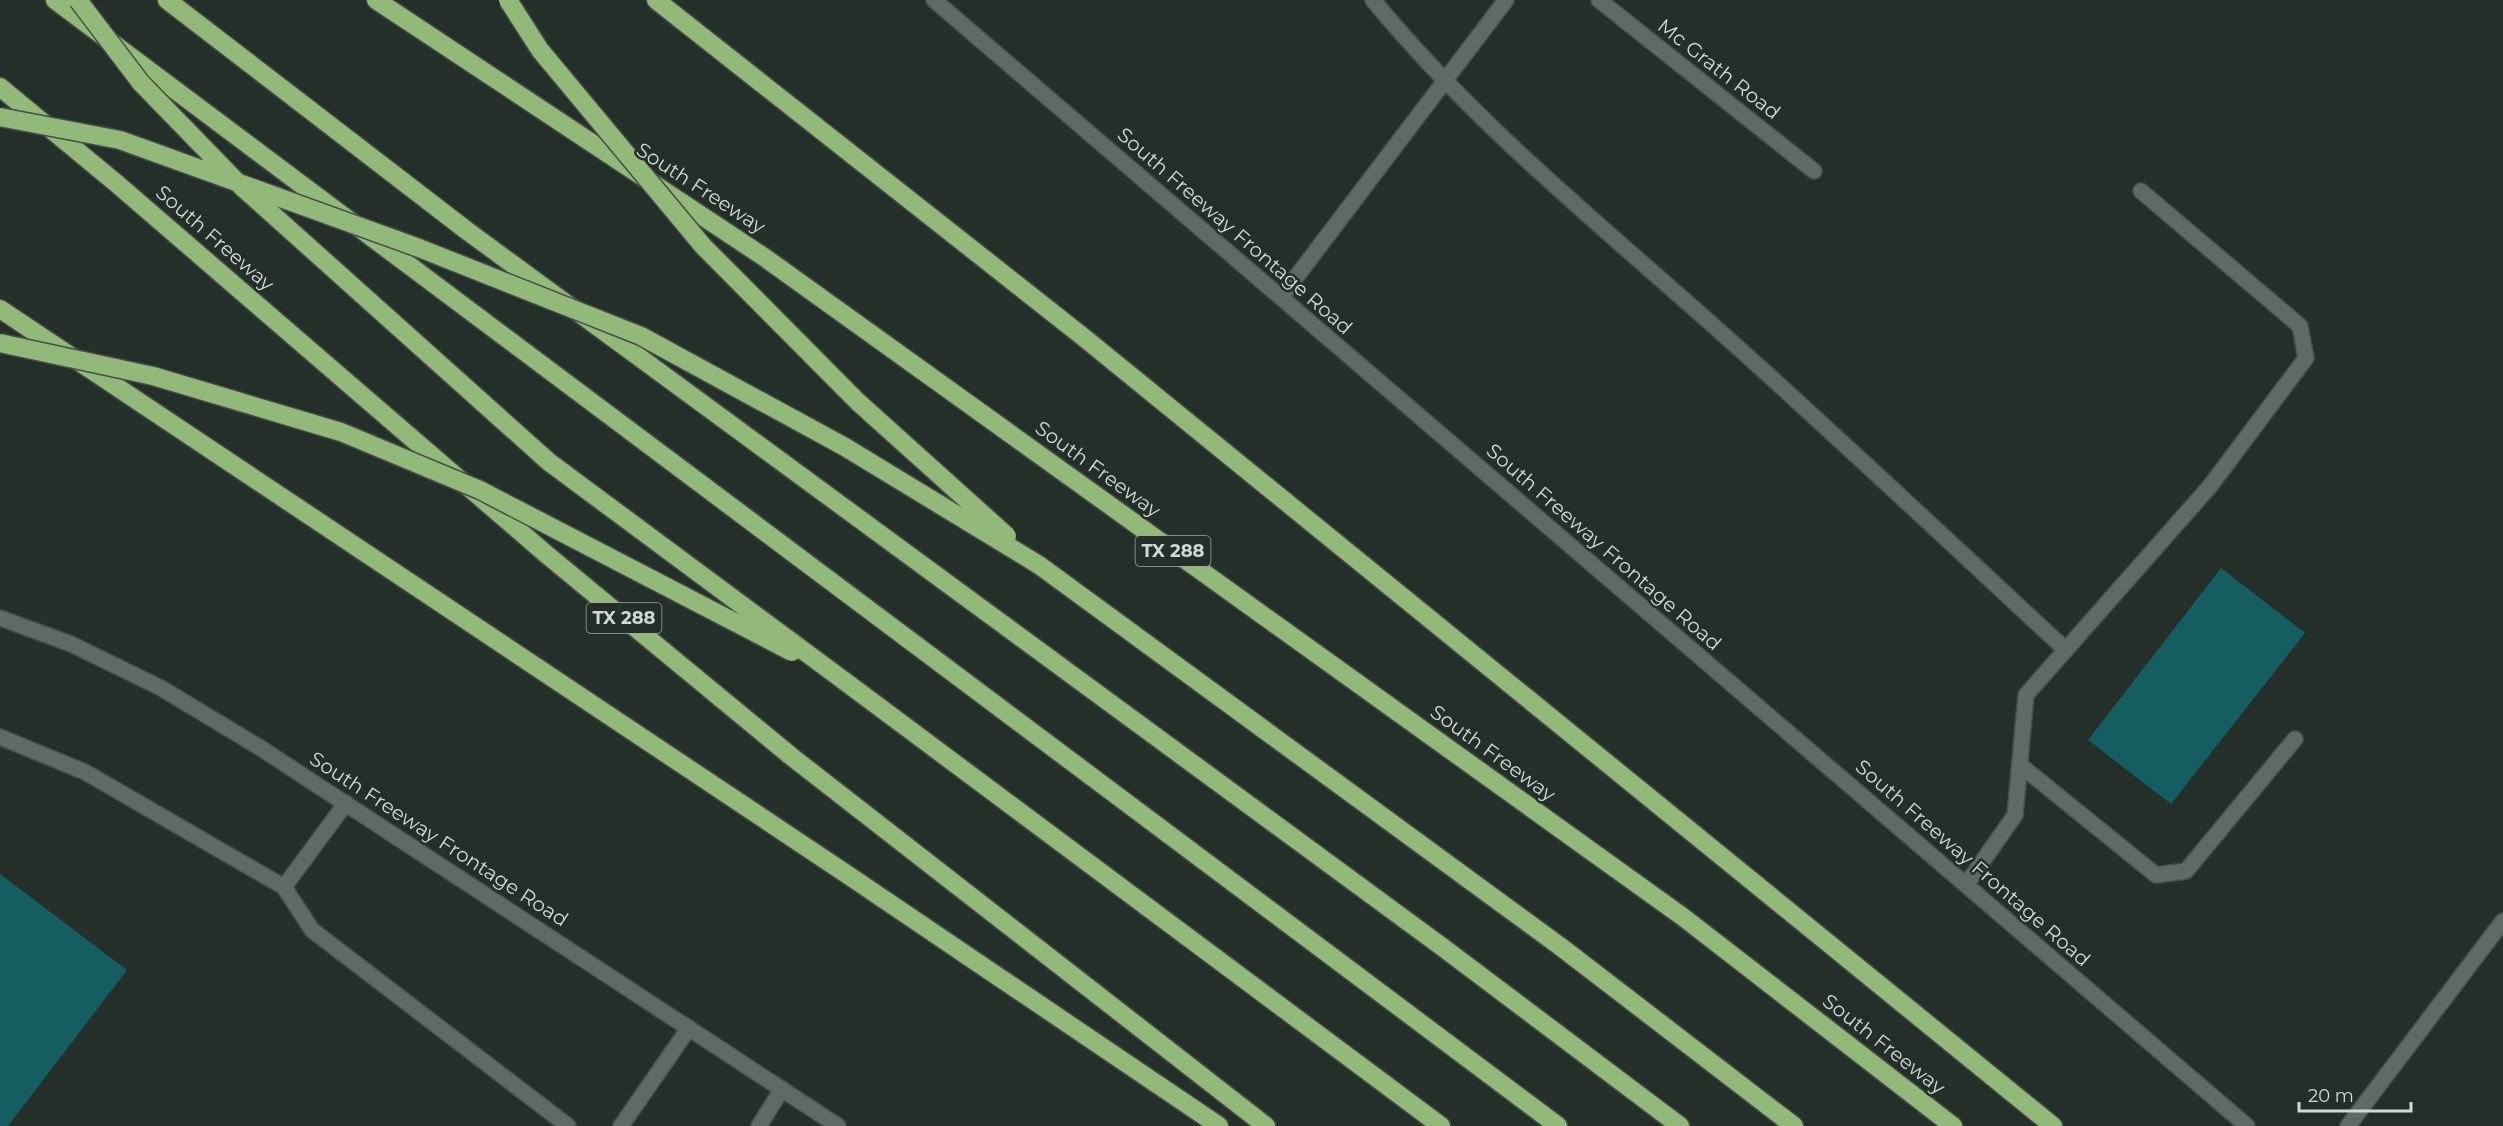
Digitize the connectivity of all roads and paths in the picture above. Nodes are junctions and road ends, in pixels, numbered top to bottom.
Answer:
1 (55, 0) edge
2 (78, 0) edge
3 (167, 0) edge
4 (375, 0) edge
5 (508, 0) edge
6 (656, 0) edge
7 (934, 0) edge
8 (1373, 0) edge
9 (1506, 0) edge
10 (1599, 0) edge
11 (1444, 80) junction
12 (0, 87) edge
13 (0, 117) edge
14 (1814, 171) dead end
15 (2141, 191) dead end
16 (1281, 297) junction
17 (0, 309) edge
18 (0, 343) edge
19 (1040, 565) junction
20 (0, 618) edge
21 (2066, 650) junction
22 (843, 680) junction
23 (0, 737) edge
24 (2295, 739) dead end
25 (2020, 765) junction
26 (346, 803) junction
27 (1966, 885) junction
28 (284, 887) junction
29 (2503, 921) edge
30 (689, 1028) junction
31 (782, 1089) junction
32 (568, 1126) edge
33 (621, 1126) edge
34 (759, 1126) edge
35 (838, 1126) edge
36 (1219, 1126) edge
37 (1266, 1126) edge
38 (1441, 1126) edge
39 (1558, 1126) edge
40 (1680, 1126) edge
41 (1794, 1126) edge
42 (1953, 1126) edge
43 (2053, 1126) edge
44 (2247, 1126) edge
45 (2348, 1126) edge

1 - 39 highway
2 - 22 highway, bridge
3 - 40 highway
4 - 42 highway, South Freeway / TX 288
5 - 19 highway, bridge
6 - 43 highway
7 - 16 main road, South Freeway Frontage Road
8 - 11 main road
9 - 11 main road
10 - 14 main road, Mc Grath Road
11 - 16 main road
11 - 21 main road
12 - 37 highway, South Freeway / TX 288
13 - 19 highway, bridge
15 - 21 main road
16 - 27 main road, South Freeway Frontage Road
17 - 36 highway
18 - 22 highway, bridge
19 - 41 highway
20 - 26 main road, South Freeway Frontage Road
21 - 25 main road
22 - 38 highway
23 - 28 main road
24 - 25 main road
25 - 27 main road
26 - 28 main road
26 - 30 main road, South Freeway Frontage Road
27 - 44 main road, South Freeway Frontage Road
28 - 32 main road
29 - 45 main road
30 - 31 main road, South Freeway Frontage Road
30 - 33 main road
31 - 34 main road
31 - 35 main road, South Freeway Frontage Road

